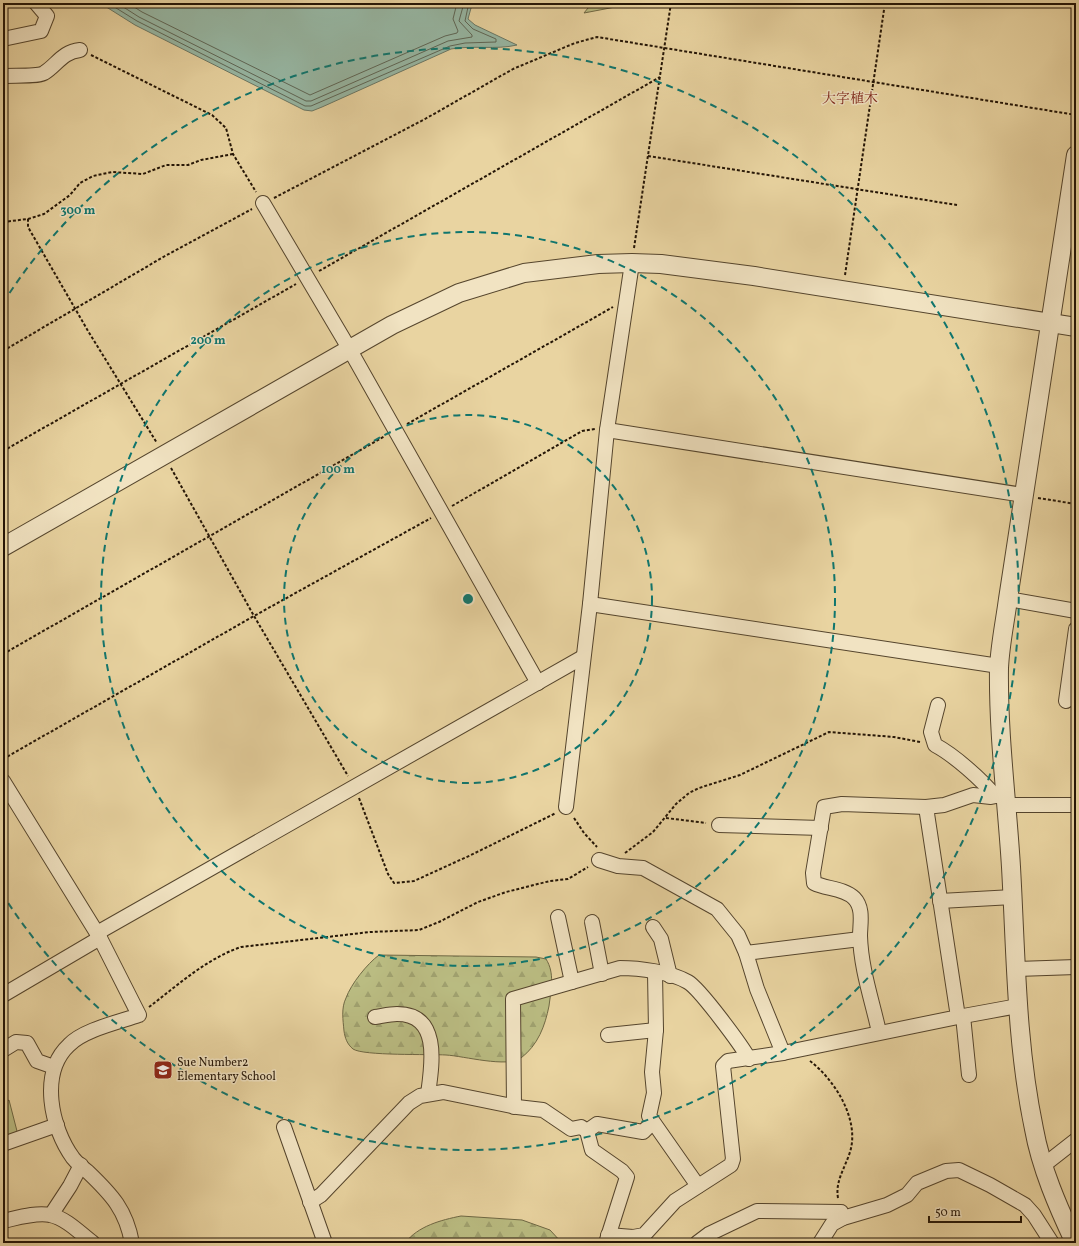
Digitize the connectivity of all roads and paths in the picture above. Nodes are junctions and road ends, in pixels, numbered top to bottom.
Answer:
1 (36, 3) edge
2 (671, 3) edge
3 (885, 3) edge
4 (3, 39) edge
5 (664, 47) junction
6 (80, 50) joint
7 (3, 76) edge
8 (660, 76) junction
9 (873, 81) junction
10 (1076, 115) edge
11 (233, 154) junction
12 (1076, 155) edge
13 (648, 156) junction
14 (263, 203) junction
15 (957, 205) dead end
16 (28, 219) junction
17 (3, 222) edge
18 (632, 263) junction
19 (314, 274) dead end
20 (300, 282) dead end
21 (842, 290) junction
22 (626, 299) junction
23 (77, 309) junction
24 (1050, 324) junction
25 (1076, 327) edge
26 (350, 350) junction
27 (3, 351) edge
28 (402, 427) dead end
29 (607, 430) junction
30 (389, 434) dead end
31 (3, 451) edge
32 (164, 455) junction
33 (1023, 495) junction
34 (1076, 504) edge
35 (441, 512) junction
36 (3, 547) edge
37 (1008, 599) junction
38 (590, 604) junction
39 (1076, 611) edge
40 (254, 616) junction
41 (1076, 629) edge
42 (3, 654) edge
43 (583, 657) junction
44 (999, 666) junction
45 (538, 683) junction
46 (1066, 701) dead end
47 (938, 705) dead end
48 (935, 745) junction
49 (3, 759) edge
50 (3, 781) edge
51 (355, 788) junction
52 (1003, 799) junction
53 (1076, 805) edge
54 (566, 807) junction
55 (926, 808) junction
56 (666, 818) junction
57 (695, 820) dead end
58 (719, 825) dead end
59 (821, 828) junction
60 (603, 861) junction
61 (1013, 897) junction
62 (940, 901) junction
63 (558, 917) dead end
64 (592, 922) dead end
65 (654, 927) dead end
66 (99, 936) junction
67 (860, 938) junction
68 (746, 953) junction
69 (1076, 967) edge
70 (1017, 970) junction
71 (655, 973) junction
72 (602, 974) junction
73 (670, 976) junction
74 (572, 982) junction
75 (3, 995) edge
76 (1018, 1006) junction
77 (139, 1015) junction
78 (375, 1016) dead end
79 (960, 1016) junction
80 (656, 1030) junction
81 (879, 1032) junction
82 (608, 1035) dead end
83 (3, 1050) edge
84 (790, 1052) junction
85 (749, 1059) junction
86 (54, 1067) junction
87 (969, 1075) dead end
88 (428, 1094) junction
89 (514, 1107) junction
90 (652, 1123) junction
91 (57, 1125) junction
92 (284, 1127) dead end
93 (587, 1131) junction
94 (1076, 1140) edge
95 (3, 1144) edge
96 (80, 1165) junction
97 (1044, 1165) junction
98 (698, 1186) junction
99 (310, 1202) junction
100 (50, 1215) junction
101 (842, 1215) junction
102 (3, 1221) edge
103 (607, 1239) edge
104 (93, 1243) edge
105 (132, 1243) edge
106 (325, 1243) edge
107 (697, 1243) edge
108 (820, 1243) edge
109 (1052, 1243) edge
110 (1075, 1243) edge

1 - 4 street
2 - 5 path
3 - 9 path
5 - 8 path
5 - 9 path
5 - 14 path
6 - 7 street
6 - 11 path
8 - 13 path
8 - 19 path
9 - 10 path
9 - 21 path
11 - 14 path
11 - 16 path
12 - 24 street
13 - 15 path
13 - 18 path
14 - 23 path
14 - 26 street
16 - 17 path
16 - 23 path
18 - 21 street
18 - 22 street
18 - 26 street
20 - 31 path
21 - 24 street
22 - 28 path
22 - 29 street
23 - 27 path
23 - 32 path
24 - 25 street
24 - 33 street
26 - 32 street
26 - 35 street
29 - 33 street
29 - 35 path
29 - 38 street
30 - 42 path
32 - 36 street
32 - 40 path
33 - 34 path
33 - 37 street
35 - 40 path
35 - 45 street
37 - 39 street
37 - 44 street
38 - 43 street
38 - 44 street
40 - 49 path
40 - 51 path
41 - 46 street
43 - 45 street
43 - 54 street
44 - 52 street
45 - 51 street
47 - 48 street
48 - 52 street
48 - 56 path
50 - 66 street
51 - 54 path
51 - 66 street
52 - 53 street
52 - 55 street
52 - 61 street
54 - 60 path
55 - 59 street
55 - 62 street
56 - 57 path
56 - 60 path
58 - 59 street
59 - 67 street
60 - 68 street
60 - 77 path
61 - 62 street
61 - 70 street
62 - 79 street
63 - 74 street
64 - 72 street
65 - 73 street
66 - 75 street
66 - 77 street
67 - 68 street
67 - 81 street
68 - 84 street
69 - 70 street
70 - 76 street
71 - 72 street
71 - 73 street
71 - 80 street
72 - 74 street
73 - 85 street
74 - 89 street
76 - 79 street
76 - 97 street
77 - 86 street
78 - 88 street
79 - 81 street
79 - 87 street
80 - 82 street
80 - 90 street
81 - 84 street
83 - 86 street
84 - 85 street
84 - 101 path
85 - 98 street
86 - 91 street
88 - 89 street
88 - 99 street
89 - 93 street
90 - 93 street
90 - 98 street
91 - 95 street
91 - 96 street
92 - 99 street
93 - 103 street
94 - 97 street
96 - 100 street
96 - 105 street
97 - 110 street
98 - 103 street
99 - 106 street
100 - 102 street
100 - 104 street
101 - 107 street
101 - 108 street
101 - 109 street

